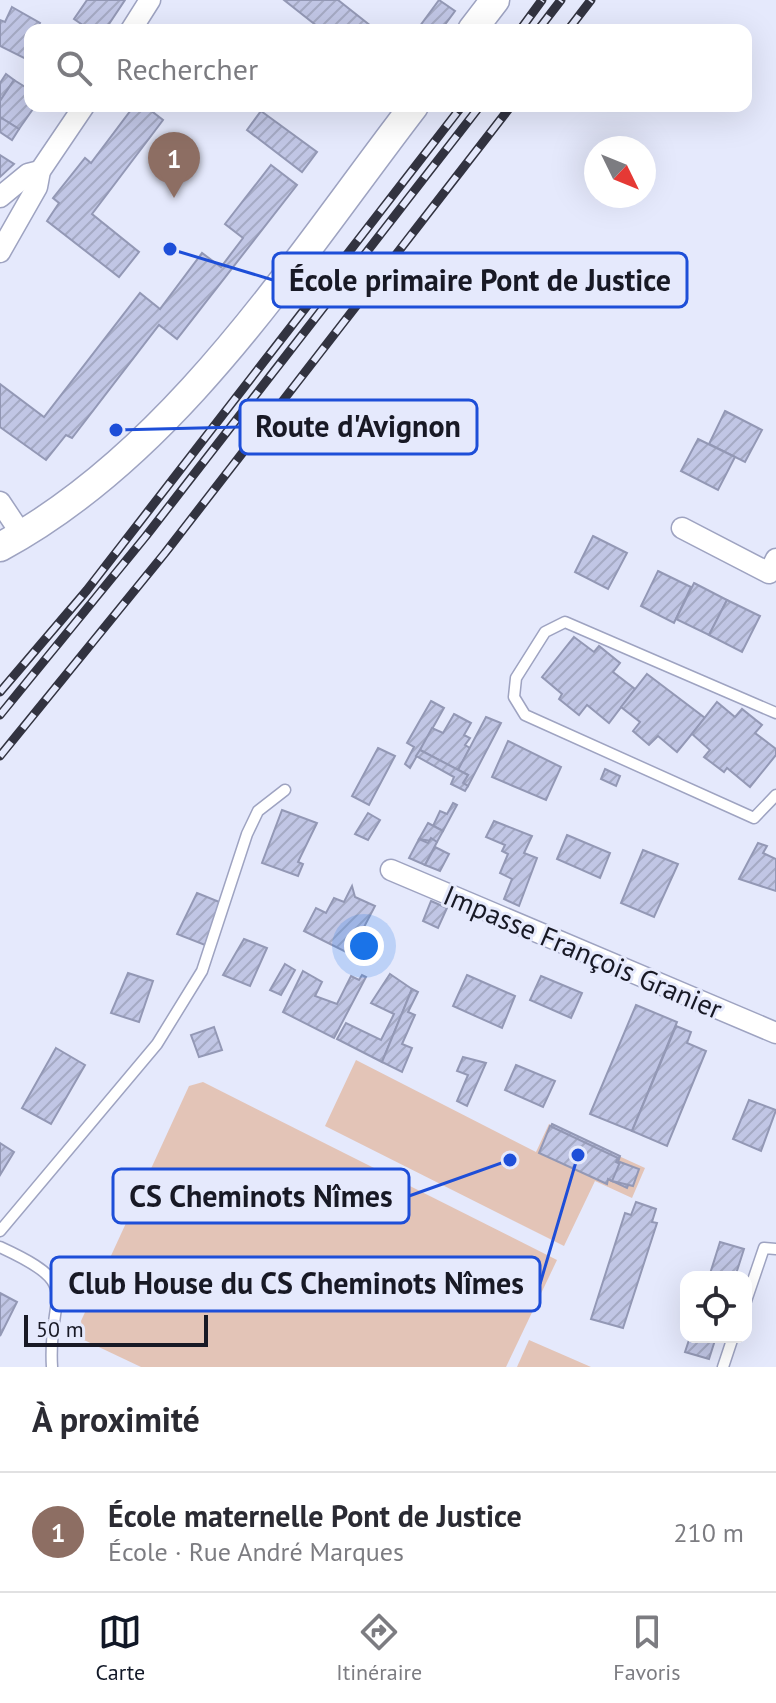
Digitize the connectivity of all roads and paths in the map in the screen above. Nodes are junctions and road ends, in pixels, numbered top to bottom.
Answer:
1 (150, 0) edge
2 (495, 0) edge
3 (135, 24) edge
4 (477, 24) edge
5 (80, 112) edge
6 (409, 112) edge
7 (40, 171) junction
8 (0, 197) edge
9 (2, 241) edge
10 (0, 502) edge
11 (682, 528) dead end
12 (11, 541) edge
13 (776, 559) edge
14 (776, 713) edge
15 (285, 790) dead end
16 (776, 795) edge
17 (391, 870) dead end
18 (776, 1033) edge
19 (0, 1231) edge
20 (0, 1247) edge
21 (776, 1249) edge
22 (752, 1283) edge
23 (731, 1343) edge
24 (52, 1367) edge
25 (723, 1367) edge

1 - 3 street
2 - 4 main road
5 - 7 street
6 - 12 main road
7 - 8 street
7 - 9 street
10 - 12 street
11 - 13 street
14 - 16 lane
15 - 19 lane
17 - 18 street, Impasse François Granier
20 - 24 lane
21 - 22 lane
23 - 25 lane

